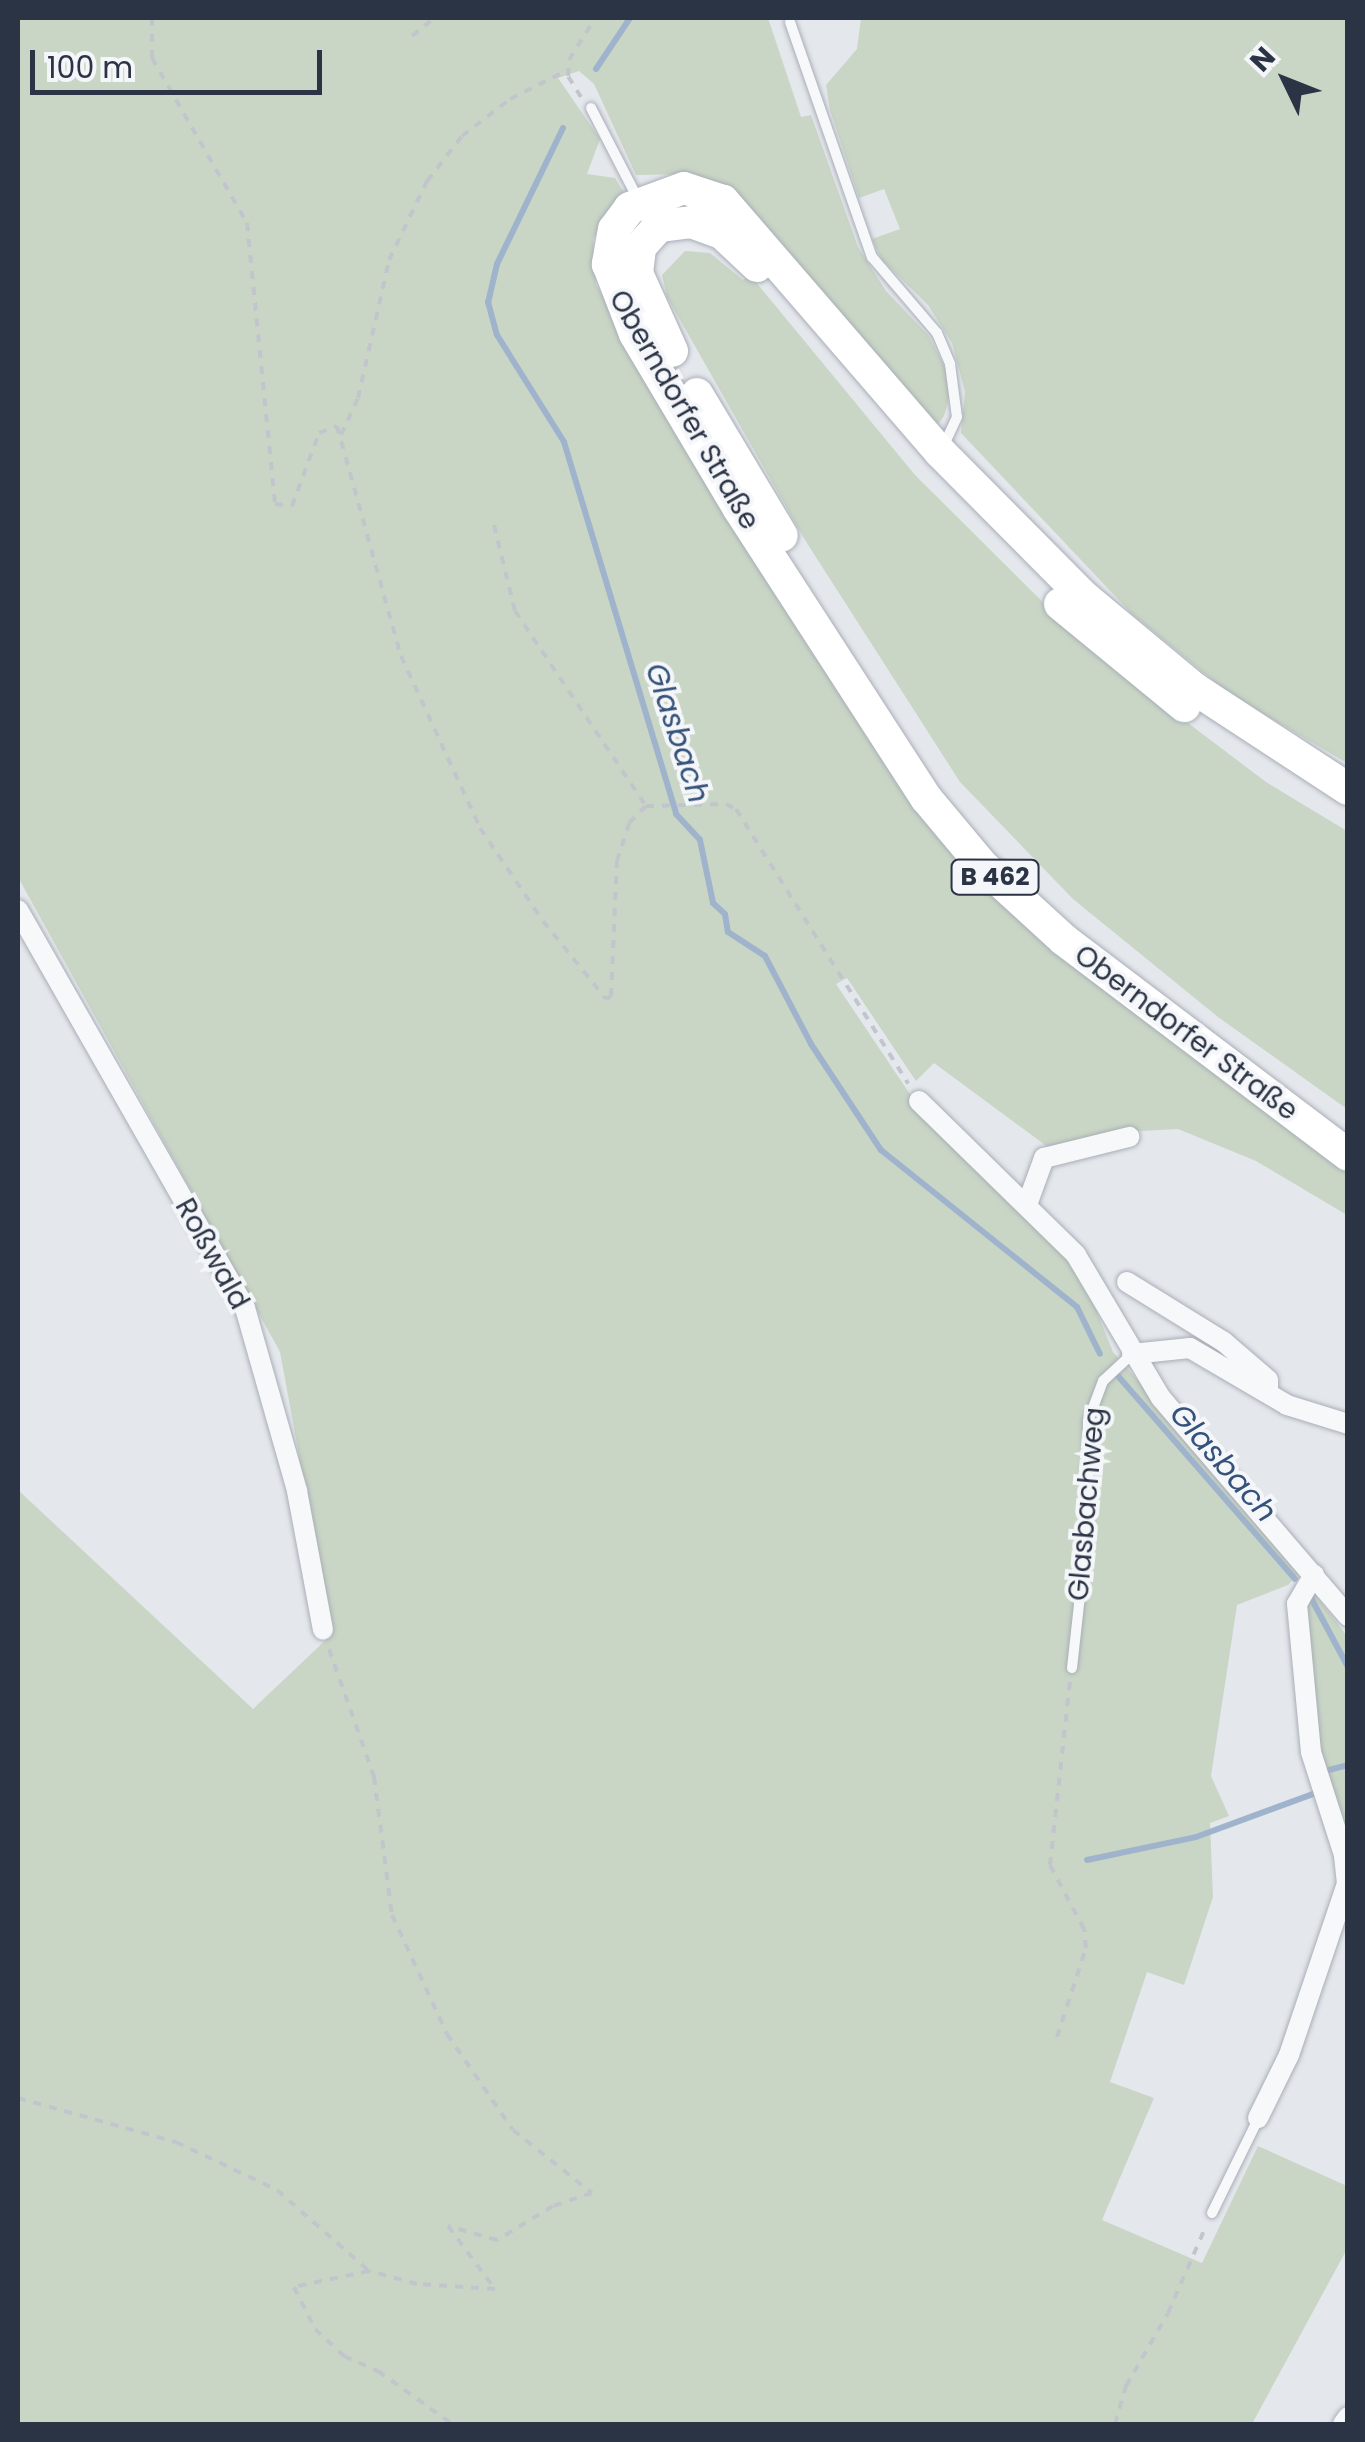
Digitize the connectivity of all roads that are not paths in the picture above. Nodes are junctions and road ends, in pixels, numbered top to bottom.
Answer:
1 (790, 22) dead end
2 (591, 108) road end
3 (638, 200) junction
4 (940, 452) junction
5 (1348, 790) edge
6 (1348, 814) edge
7 (18, 910) edge
8 (920, 1100) road end
9 (1348, 1130) edge
10 (1129, 1137) dead end
11 (1348, 1155) edge
12 (1028, 1202) junction
13 (1127, 1282) dead end
14 (1132, 1354) junction
15 (1268, 1393) junction
16 (1348, 1424) edge
17 (1314, 1575) junction
18 (1348, 1616) edge
19 (323, 1630) road end
20 (1072, 1668) road end
21 (1258, 2118) joint
22 (1212, 2213) road end
23 (1348, 2417) edge
24 (1343, 2424) edge

1 - 4 lane
2 - 3 lane
3 - 4 main road
3 - 11 main road, Oberndorfer Straße / B 462
4 - 5 main road
6 - 9 main road, Oberndorfer Straße / B 462
7 - 19 street, Roßwald
8 - 12 street
10 - 12 street
12 - 14 street
13 - 15 street
14 - 15 street
14 - 17 street
14 - 20 lane, Glasbachweg
15 - 16 street
17 - 18 street
17 - 21 street
21 - 22 lane
23 - 24 street

